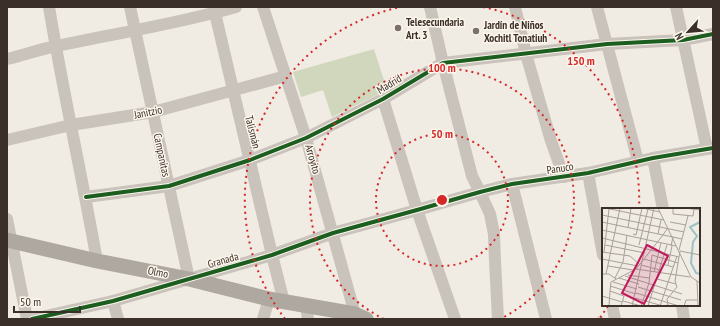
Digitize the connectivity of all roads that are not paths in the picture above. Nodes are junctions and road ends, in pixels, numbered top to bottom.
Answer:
1 (49, 7) edge
2 (130, 7) edge
3 (236, 7) edge
4 (263, 7) edge
5 (430, 7) edge
6 (515, 7) edge
7 (597, 7) edge
8 (676, 7) edge
9 (215, 13) junction
10 (135, 30) junction
11 (713, 34) edge
12 (683, 40) junction
13 (607, 44) junction
14 (55, 46) junction
15 (526, 54) junction
16 (7, 59) edge
17 (443, 62) junction
18 (286, 76) junction
19 (233, 90) junction
20 (383, 99) junction
21 (153, 112) junction
22 (72, 125) junction
23 (306, 138) junction
24 (7, 140) edge
25 (710, 149) edge
26 (653, 158) junction
27 (250, 160) junction
28 (638, 161) junction
29 (588, 173) junction
30 (564, 177) junction
31 (512, 184) junction
32 (169, 186) junction
33 (480, 192) junction
34 (86, 197) junction
35 (663, 208) edge
36 (417, 210) junction
37 (7, 219) edge
38 (333, 233) junction
39 (9, 240) edge
40 (602, 250) edge
41 (272, 255) junction
42 (97, 260) junction
43 (190, 279) junction
44 (269, 299) junction
45 (113, 301) junction
46 (284, 302) junction
47 (612, 306) edge
48 (682, 306) edge
49 (307, 312) edge
50 (360, 316) edge
51 (27, 319) edge
52 (32, 319) edge
53 (118, 319) edge
54 (263, 319) edge
55 (455, 319) edge
56 (498, 319) edge
57 (546, 319) edge
58 (615, 319) edge
59 (684, 319) edge

1 - 14 street
2 - 10 street, Campanitas
3 - 9 street
4 - 18 street, Arroyito
5 - 17 street
6 - 15 street
7 - 13 street
8 - 12 street
9 - 10 street
9 - 19 street, Talismán
10 - 14 street
10 - 21 street, Campanitas
11 - 12 street, Madrid
12 - 13 street, Madrid
12 - 25 street
13 - 15 street, Madrid
13 - 28 street
14 - 16 street
14 - 22 street
15 - 17 street, Madrid
15 - 30 street
17 - 20 street, Madrid
17 - 33 street
18 - 19 street, Janitzio
18 - 23 street, Arroyito
19 - 21 street, Janitzio
19 - 27 street, Talismán
20 - 23 street, Madrid
20 - 36 street
21 - 22 street, Janitzio
21 - 32 street, Campanitas
22 - 24 street, Janitzio
22 - 34 street
23 - 27 street, Madrid
23 - 38 street, Arroyito
25 - 26 street, Panuco
26 - 28 street, Panuco
26 - 35 street
27 - 32 street, Madrid
27 - 41 street, Talismán
28 - 29 street, Panuco
29 - 30 street, Panuco
29 - 40 street
30 - 31 street, Panuco
31 - 33 street, Panuco
31 - 57 street
32 - 34 street, Madrid
32 - 43 street, Campanitas
33 - 36 street, Panuco
33 - 56 street
34 - 42 street
36 - 38 street, Granada
36 - 55 street
37 - 39 street
38 - 41 street, Granada
38 - 50 street, Arroyito
39 - 42 main road, Olmo
39 - 51 street
41 - 43 street, Granada
41 - 46 street, Talismán
42 - 43 main road, Olmo
43 - 44 main road, Olmo
43 - 45 street, Granada
44 - 46 main road, Olmo
44 - 54 street
45 - 52 street, Granada
45 - 53 street
46 - 49 main road, Olmo
47 - 58 street
48 - 59 street
49 - 50 main road, Olmo

